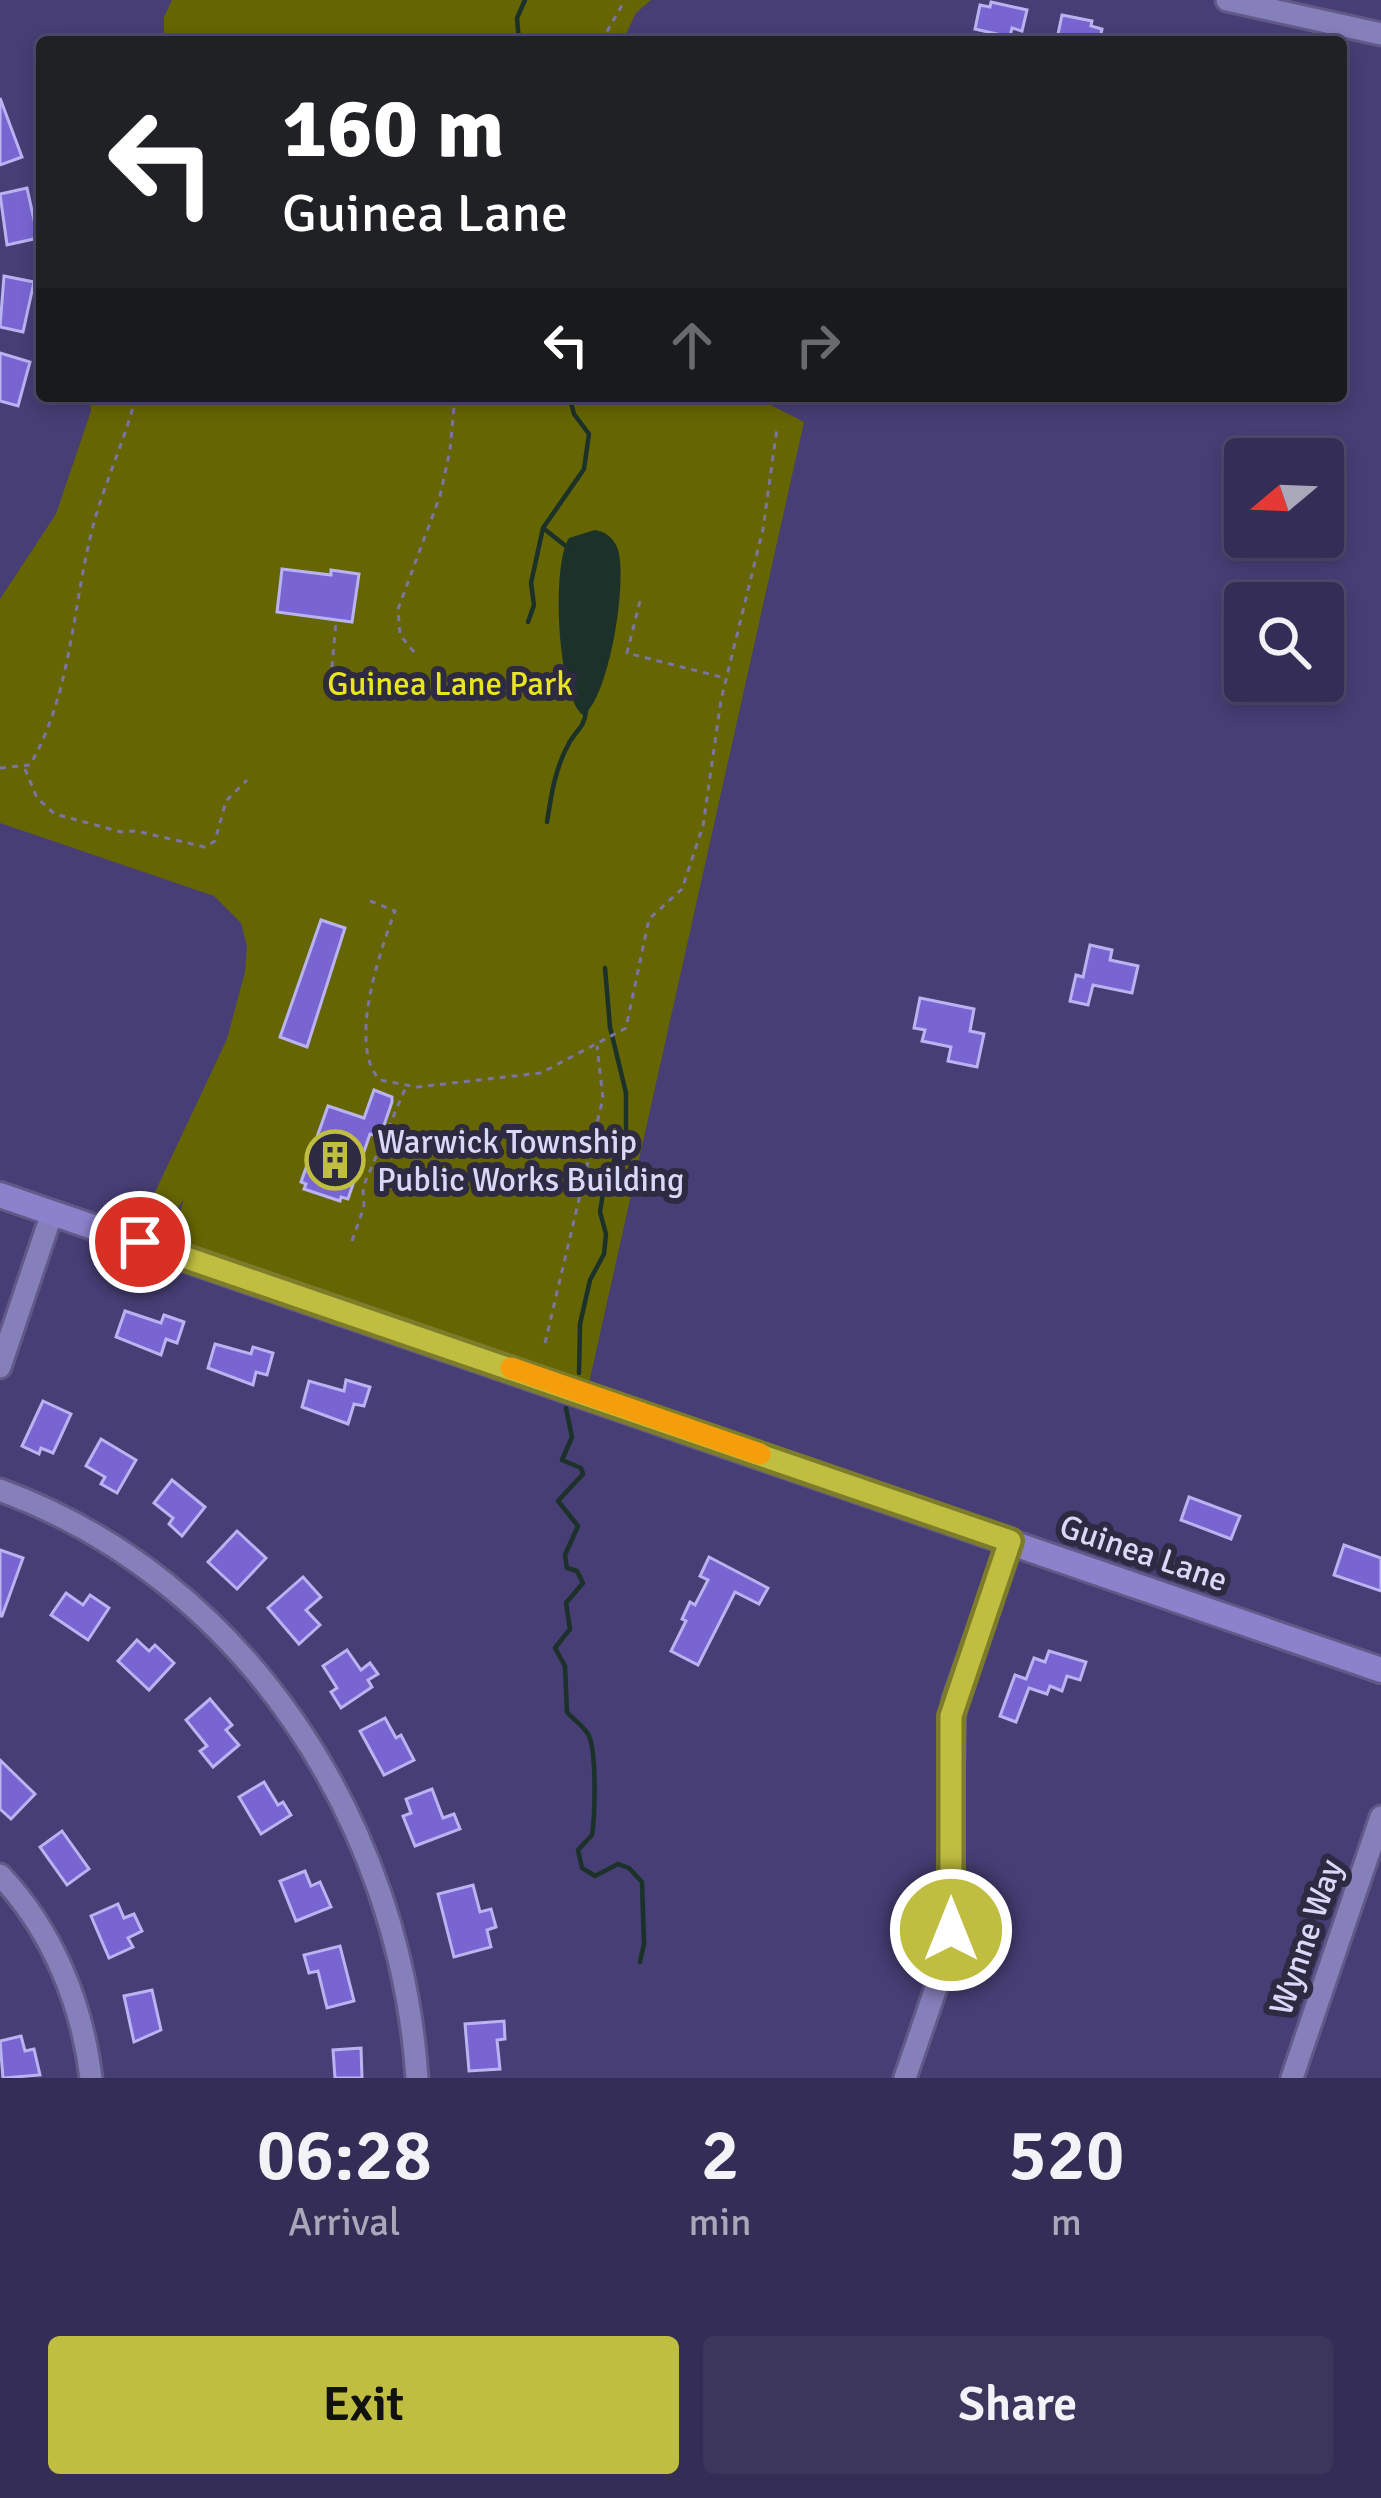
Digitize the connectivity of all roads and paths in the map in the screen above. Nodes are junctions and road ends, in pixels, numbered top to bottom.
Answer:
1 (625, 0) edge
2 (1229, 0) edge
3 (1381, 34) edge
4 (604, 36) edge
5 (134, 402) edge
6 (454, 402) edge
7 (777, 428) dead end
8 (640, 601) dead end
9 (336, 621) dead end
10 (414, 652) dead end
11 (727, 679) junction
12 (330, 691) dead end
13 (25, 767) junction
14 (0, 768) edge
15 (247, 780) dead end
16 (370, 901) dead end
17 (599, 1043) junction
18 (405, 1087) junction
19 (353, 1184) dead end
20 (363, 1187) junction
21 (0, 1195) edge
22 (52, 1213) junction
23 (352, 1240) dead end
24 (545, 1342) dead end
25 (0, 1367) edge
26 (0, 1490) edge
27 (1010, 1541) junction
28 (1381, 1670) edge
29 (1381, 1816) edge
30 (0, 1875) edge
31 (91, 2078) edge
32 (417, 2078) edge
33 (905, 2078) edge
34 (1292, 2078) edge

1 - 4 path
2 - 3 street
5 - 13 path
6 - 10 path
7 - 11 path
8 - 11 path
9 - 12 path
11 - 17 path
13 - 14 path
13 - 15 path
16 - 18 path
17 - 18 path
17 - 24 path
18 - 20 path
19 - 20 path
20 - 23 path
21 - 22 street, Guinea Lane
22 - 25 street
22 - 27 street, Guinea Lane
26 - 32 street
27 - 28 street, Guinea Lane
27 - 33 street
29 - 34 street, Wynne Way
30 - 31 street

